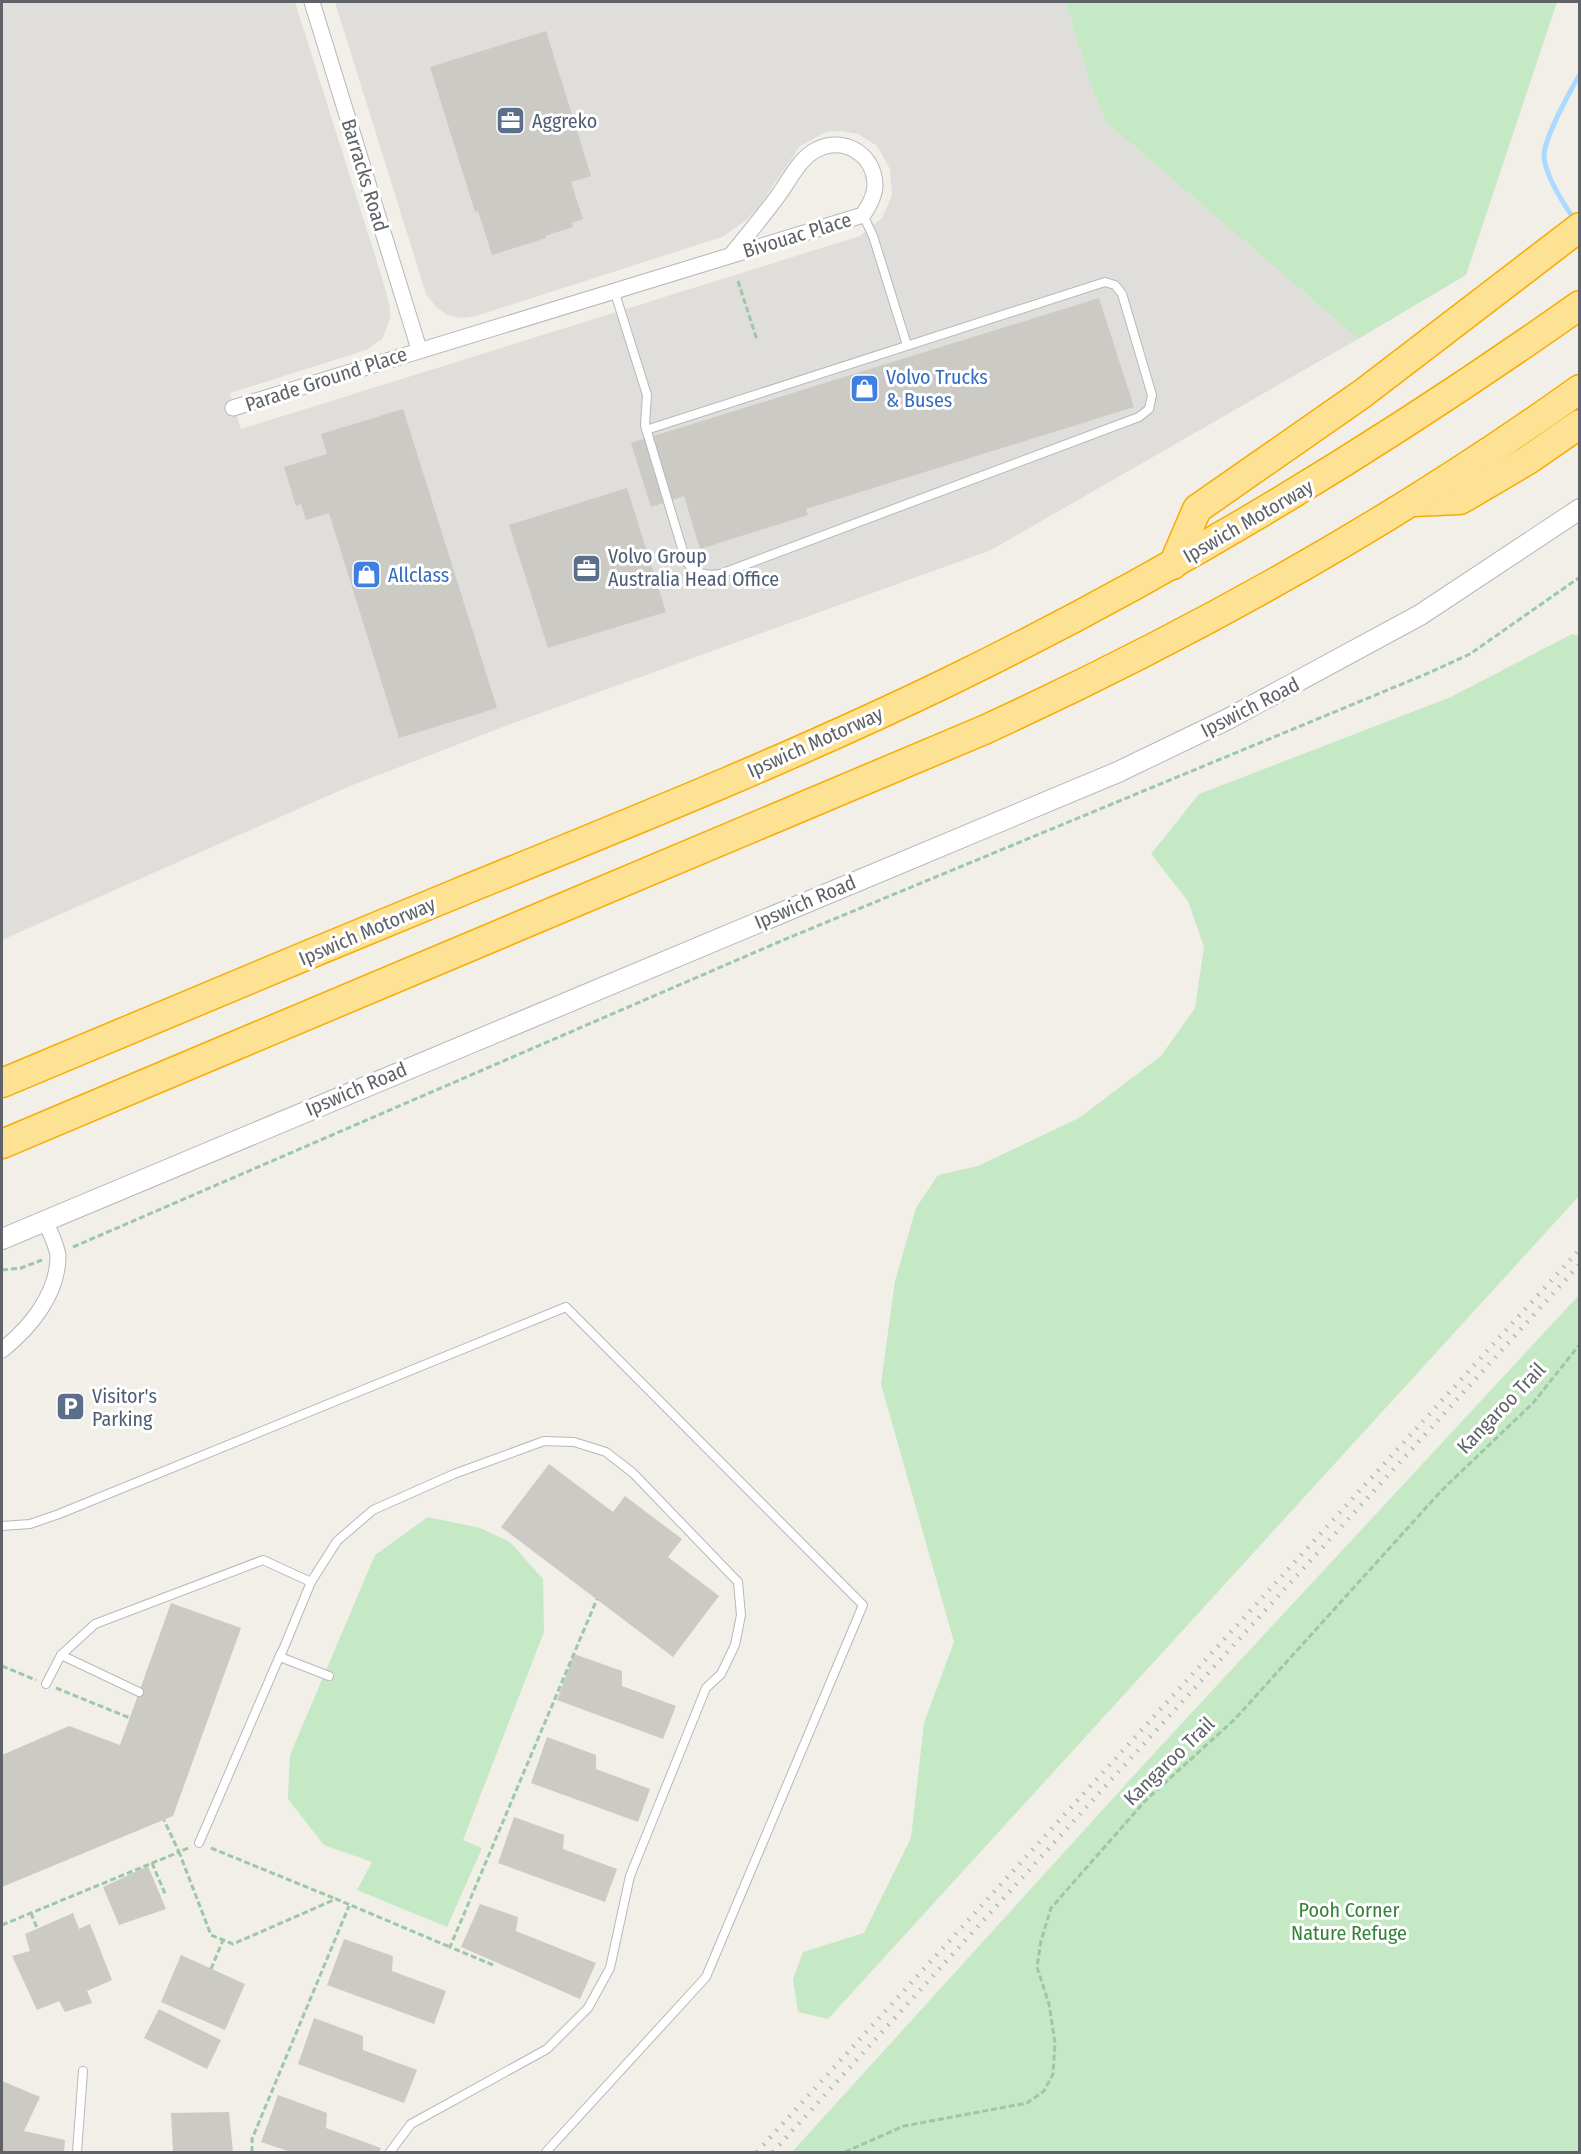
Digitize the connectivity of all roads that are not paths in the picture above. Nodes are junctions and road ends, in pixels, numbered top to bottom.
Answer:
1 (312, 2) edge
2 (863, 215) junction
3 (1580, 227) edge
4 (731, 255) junction
5 (614, 290) junction
6 (1579, 305) edge
7 (907, 345) junction
8 (419, 349) junction
9 (1580, 389) edge
10 (233, 408) dead end
11 (1580, 424) edge
12 (646, 430) junction
13 (1413, 502) junction
14 (1580, 509) edge
15 (1173, 565) junction
16 (2, 1083) edge
17 (2, 1144) edge
18 (45, 1220) junction
19 (2, 1239) edge
20 (2, 1350) edge
21 (2, 1526) edge
22 (311, 1582) junction
23 (282, 1653) junction
24 (61, 1654) junction
25 (329, 1676) dead end
26 (46, 1684) road end
27 (139, 1692) dead end
28 (199, 1844) road end
29 (82, 2071) dead end
30 (77, 2152) edge
31 (390, 2152) edge
32 (546, 2152) edge

1 - 8 street, Barracks Road
2 - 4 street, Bivouac Place
2 - 4 street, Bivouac Place
2 - 7 lane
3 - 15 highway
4 - 5 street, Bivouac Place
5 - 8 street, Bivouac Place
5 - 12 lane
6 - 15 highway, Ipswich Motorway
7 - 12 lane
7 - 12 lane
8 - 10 street, Parade Ground Place
9 - 13 highway
11 - 13 highway
13 - 17 highway
14 - 18 street, Ipswich Road
15 - 16 highway, Ipswich Motorway
18 - 19 street, Ipswich Road
18 - 20 street
21 - 32 lane
22 - 23 lane
22 - 24 lane
22 - 31 lane
23 - 25 lane
23 - 28 lane
24 - 26 lane
24 - 27 lane
29 - 30 lane

